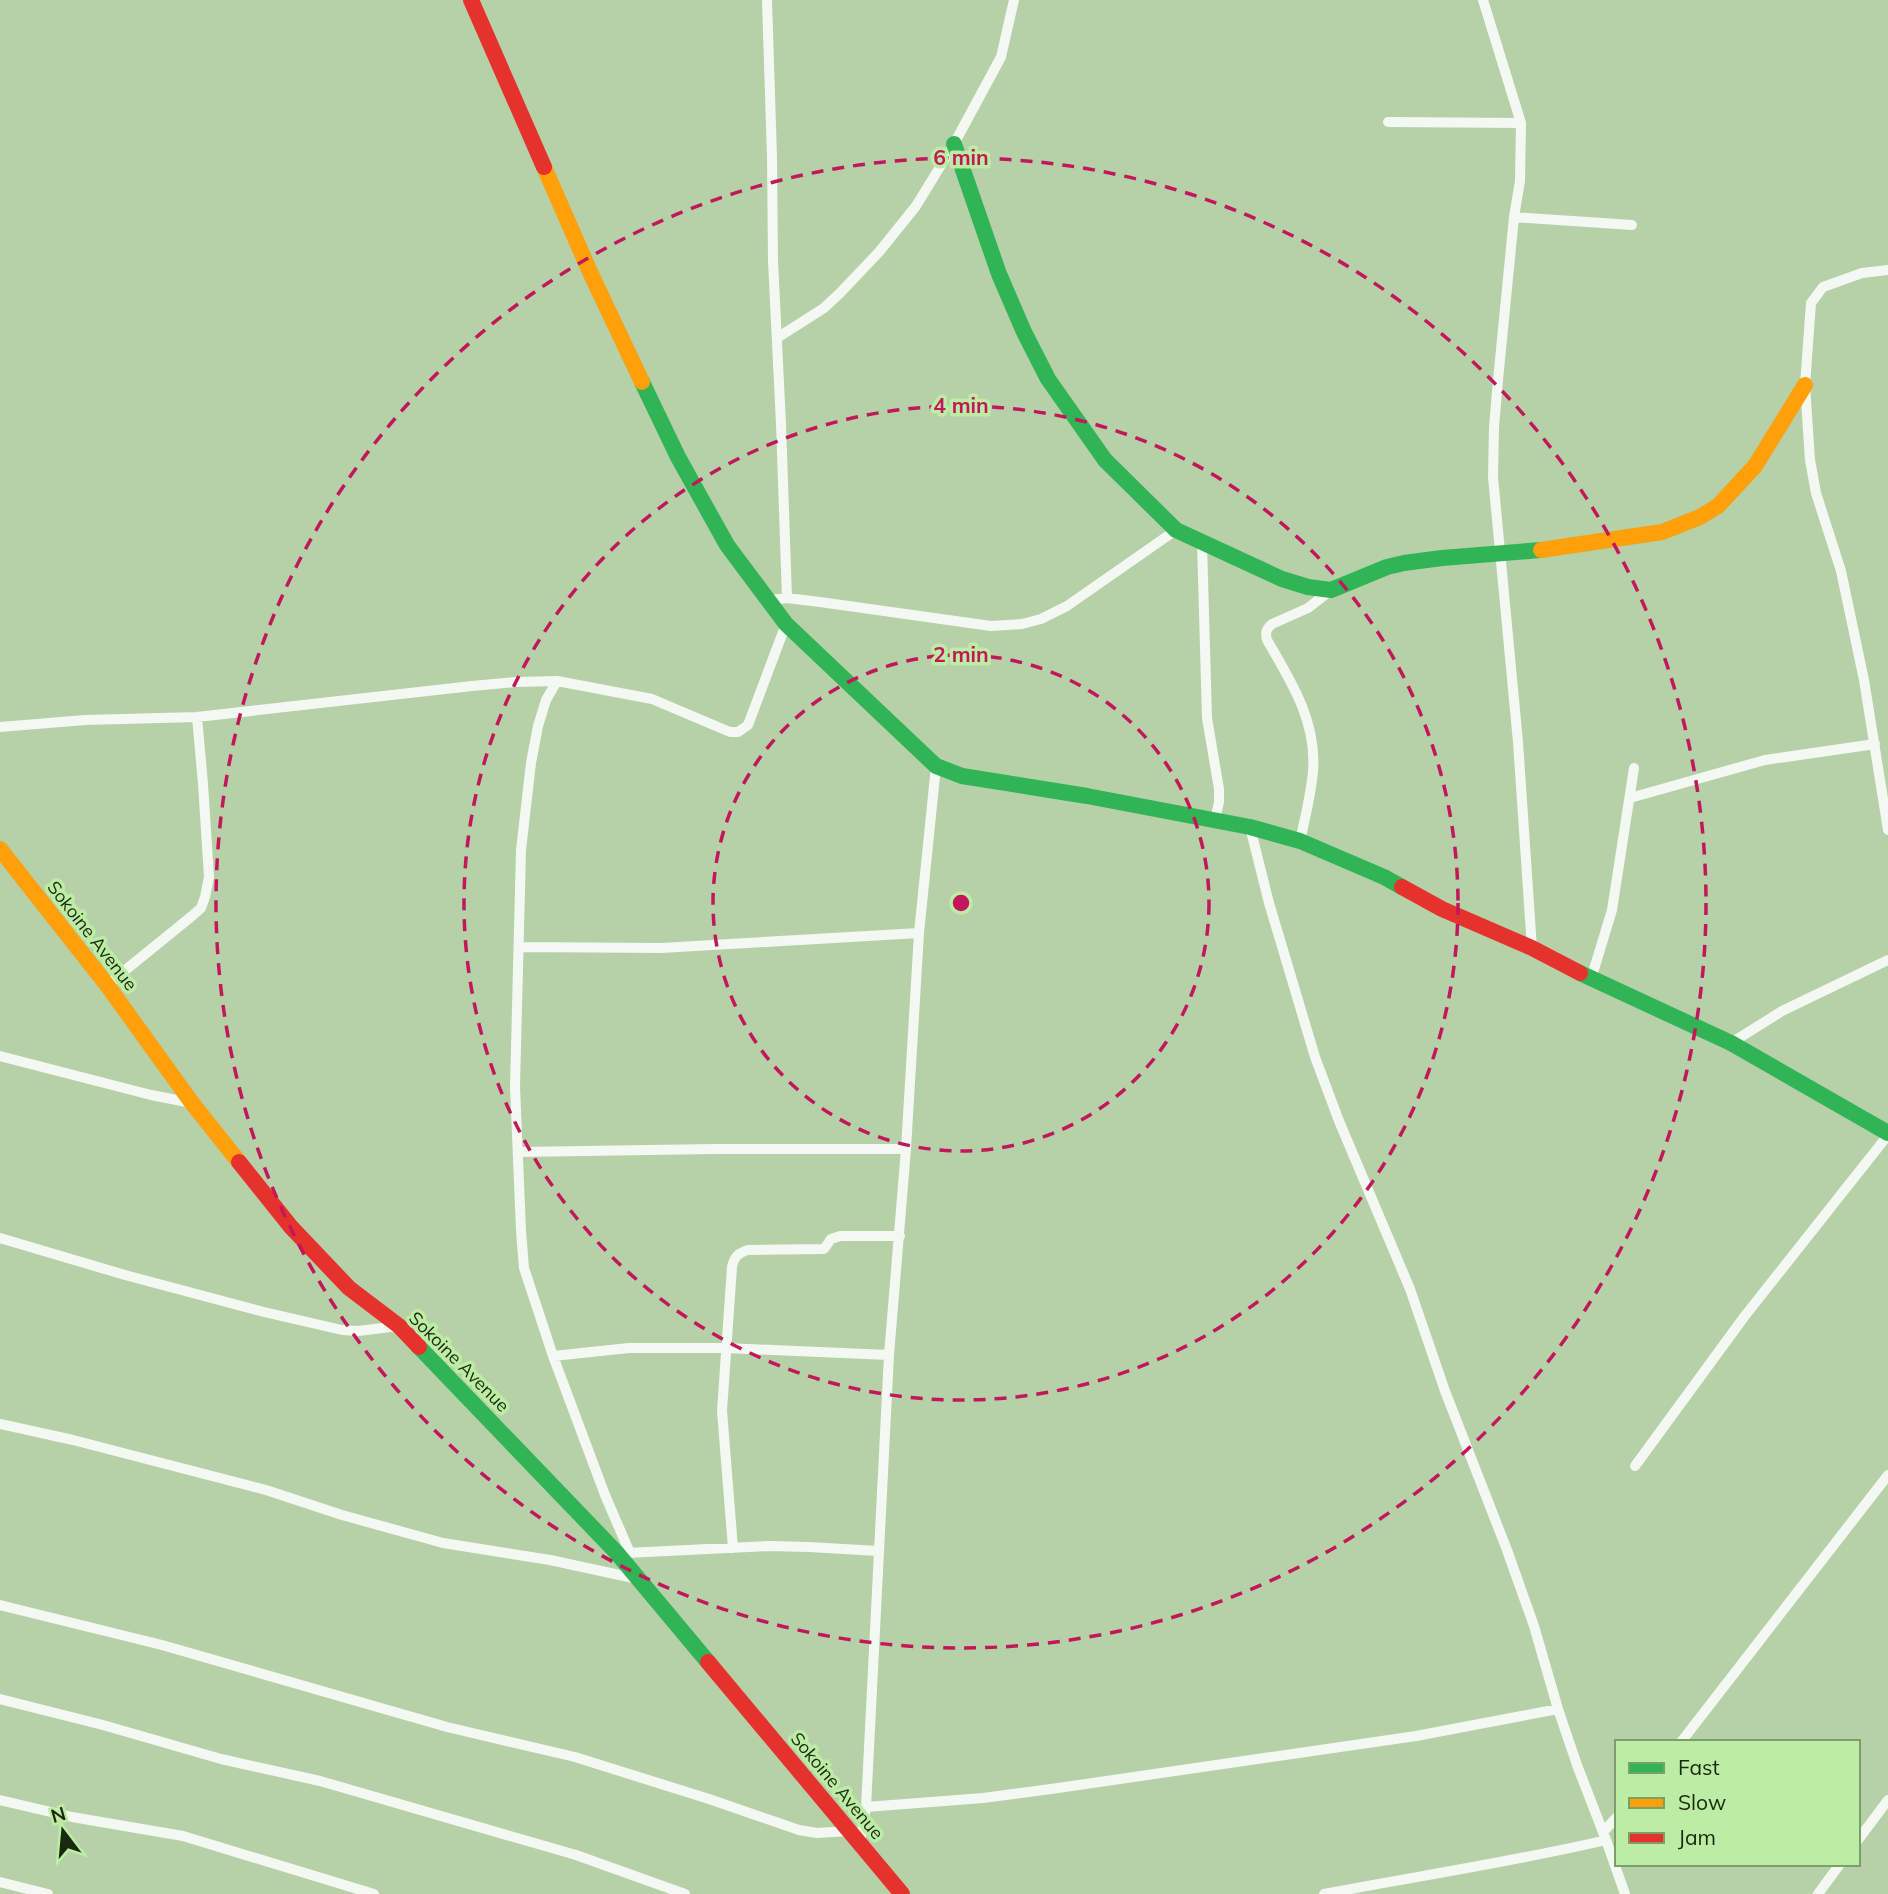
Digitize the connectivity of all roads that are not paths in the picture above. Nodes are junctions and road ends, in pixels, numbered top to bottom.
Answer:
1 (471, 0) edge
2 (767, 0) edge
3 (1014, 0) edge
4 (1482, 0) edge
5 (1388, 122) dead end
6 (1521, 124) junction
7 (954, 144) junction
8 (1514, 217) junction
9 (1632, 225) dead end
10 (1888, 270) edge
11 (777, 338) junction
12 (1805, 385) junction
13 (1176, 530) junction
14 (1202, 543) junction
15 (1500, 554) junction
16 (1331, 590) junction
17 (778, 599) junction
18 (786, 624) junction
19 (557, 681) junction
20 (197, 717) junction
21 (0, 727) edge
22 (1875, 744) junction
23 (936, 766) junction
24 (1634, 768) dead end
25 (1630, 798) junction
26 (1215, 820) junction
27 (1250, 827) junction
28 (1888, 830) edge
29 (1300, 841) junction
30 (0, 849) edge
31 (919, 933) junction
32 (520, 947) junction
33 (1532, 948) junction
34 (1888, 960) edge
35 (1591, 979) junction
36 (107, 985) junction
37 (1731, 1043) junction
38 (0, 1056) edge
39 (192, 1103) junction
40 (1888, 1134) edge
41 (906, 1149) junction
42 (518, 1152) junction
43 (900, 1236) junction
44 (0, 1238) edge
45 (399, 1326) junction
46 (726, 1348) junction
47 (889, 1355) junction
48 (553, 1356) junction
49 (0, 1424) edge
50 (1635, 1466) dead end
51 (1888, 1475) edge
52 (733, 1548) junction
53 (878, 1551) junction
54 (623, 1553) junction
55 (638, 1579) junction
56 (0, 1605) edge
57 (0, 1699) edge
58 (1558, 1709) junction
59 (1683, 1740) edge
60 (0, 1800) edge
61 (1888, 1800) edge
62 (866, 1807) junction
63 (1615, 1820) edge
64 (849, 1831) junction
65 (1605, 1836) junction
66 (1860, 1837) edge
67 (860, 1844) junction
68 (1615, 1865) edge
69 (1615, 1866) edge
70 (1839, 1866) edge
71 (0, 1882) edge
72 (48, 1894) edge
73 (374, 1894) edge
74 (685, 1894) edge
75 (902, 1894) edge
76 (1324, 1894) edge
77 (1625, 1894) edge
78 (1818, 1894) edge

1 - 17 street
2 - 11 street
3 - 7 street
4 - 6 street
5 - 6 street
6 - 8 street
7 - 11 street
7 - 13 street
8 - 9 street
8 - 15 street
10 - 12 street
11 - 17 street
12 - 15 street
12 - 22 street
13 - 14 street
13 - 17 street
14 - 16 street
14 - 26 street
15 - 16 street
15 - 33 street
16 - 29 street
17 - 18 street
18 - 19 street
18 - 23 street
19 - 20 street
19 - 32 street
20 - 21 street
20 - 36 street
22 - 25 street
22 - 28 street
23 - 26 street
23 - 31 street
24 - 25 street
25 - 35 street
26 - 27 street
27 - 29 street
27 - 58 street
29 - 33 street
30 - 36 street, Sokoine Avenue
31 - 32 street
31 - 41 street
32 - 42 street
33 - 35 street
34 - 37 street
35 - 37 street
36 - 39 street, Sokoine Avenue
37 - 40 street
38 - 39 street
39 - 45 street, Sokoine Avenue
40 - 50 street
41 - 42 street
41 - 43 street
42 - 48 street
43 - 46 street
43 - 47 street
44 - 45 street
45 - 54 street, Sokoine Avenue
46 - 47 street
46 - 48 street
46 - 52 street
47 - 53 street
48 - 54 street
49 - 55 street
51 - 59 street
52 - 53 street
52 - 54 street
53 - 62 street
54 - 55 street, Sokoine Avenue
55 - 64 street, Sokoine Avenue
56 - 64 street
57 - 74 street
58 - 62 street
58 - 65 street
60 - 73 street
61 - 66 street
62 - 67 street
63 - 65 street
64 - 67 street, Sokoine Avenue
65 - 68 street
65 - 76 street
67 - 75 street, Sokoine Avenue
69 - 77 street
70 - 78 street
71 - 72 street

